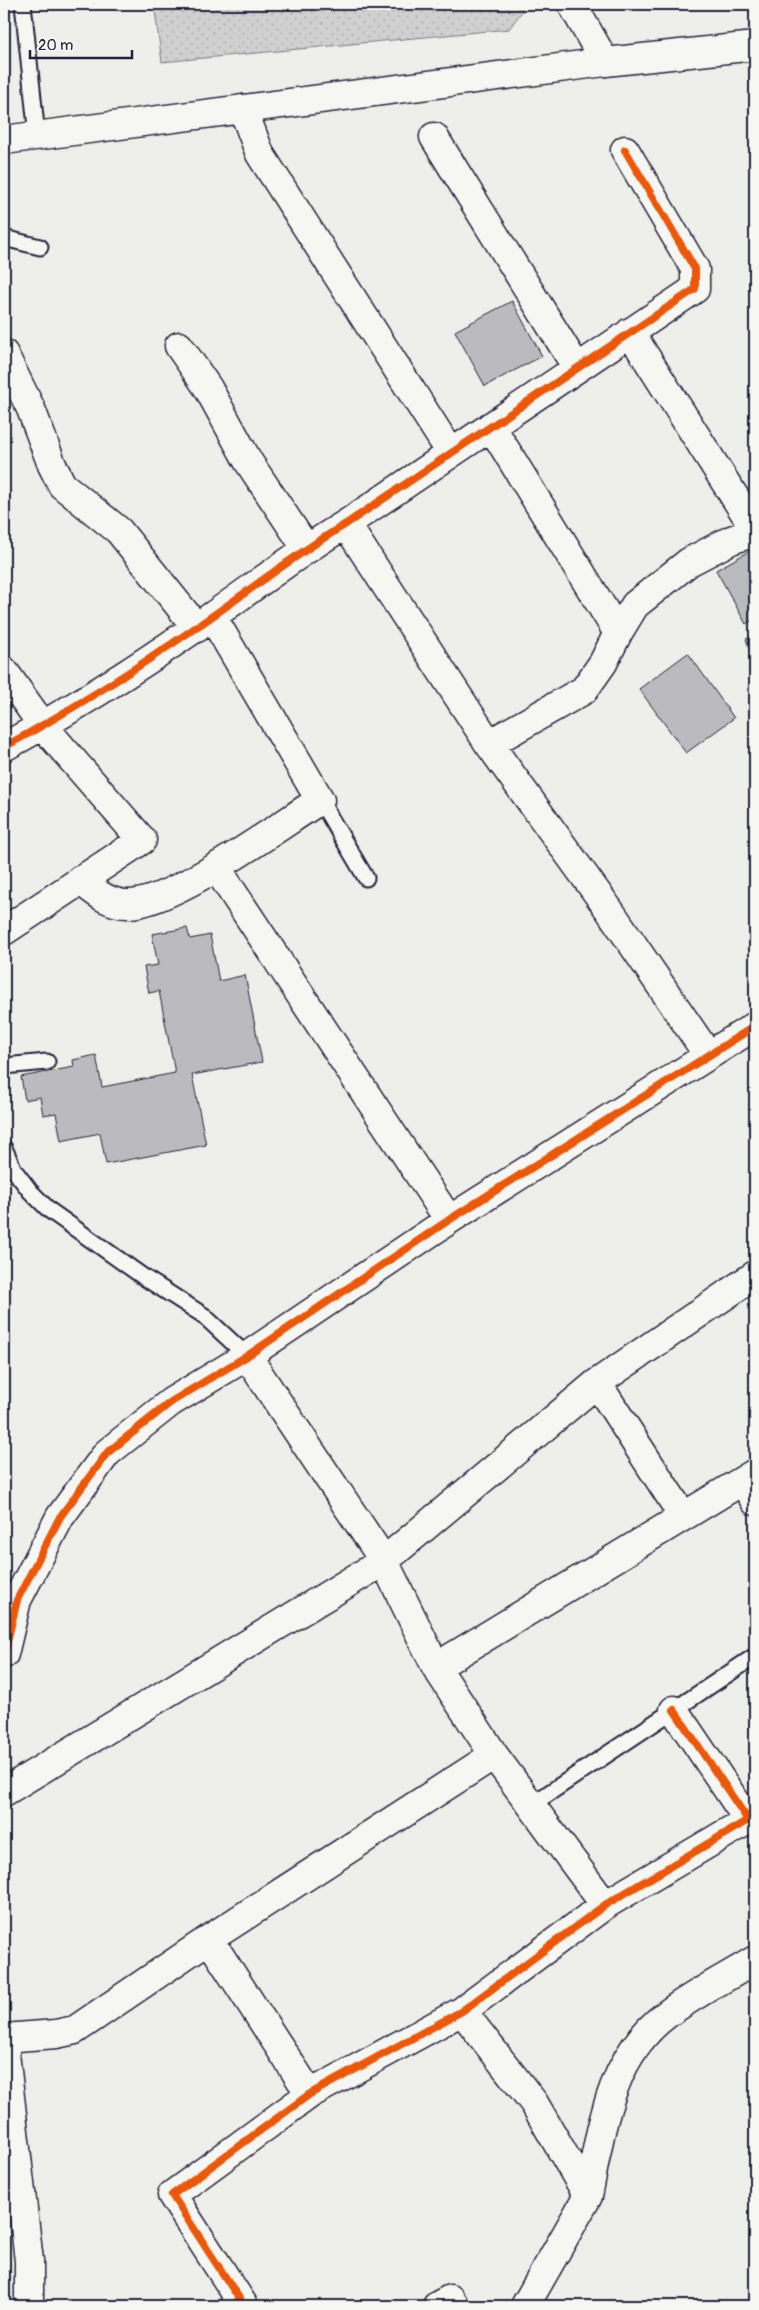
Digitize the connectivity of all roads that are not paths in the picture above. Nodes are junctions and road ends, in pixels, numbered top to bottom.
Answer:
1 (23, 4) edge
2 (572, 4) edge
3 (755, 46) edge
4 (605, 62) junction
5 (243, 109) junction
6 (37, 136) junction
7 (434, 137) dead end
8 (4, 140) edge
9 (625, 150) dead end
10 (4, 238) edge
11 (40, 247) dead end
12 (630, 332) junction
13 (179, 346) dead end
14 (4, 354) edge
15 (577, 368) junction
16 (491, 426) junction
17 (451, 453) junction
18 (346, 524) junction
19 (755, 530) edge
20 (306, 548) junction
21 (204, 622) junction
22 (618, 633) junction
23 (4, 671) edge
24 (42, 726) junction
25 (489, 744) junction
26 (4, 747) edge
27 (320, 800) junction
28 (216, 866) junction
29 (366, 878) dead end
30 (80, 880) junction
31 (4, 931) edge
32 (755, 1026) edge
33 (708, 1054) junction
34 (47, 1062) dead end
35 (4, 1066) edge
36 (4, 1148) edge
37 (448, 1220) junction
38 (755, 1274) edge
39 (247, 1356) junction
40 (597, 1383) junction
41 (751, 1485) edge
42 (683, 1516) junction
43 (384, 1561) junction
44 (4, 1654) edge
45 (755, 1656) edge
46 (436, 1667) junction
47 (674, 1710) junction
48 (494, 1755) junction
49 (4, 1792) edge
50 (531, 1804) junction
51 (752, 1826) edge
52 (605, 1905) junction
53 (210, 1939) junction
54 (755, 1960) edge
55 (462, 2011) junction
56 (4, 2038) edge
57 (4, 2045) edge
58 (310, 2094) junction
59 (588, 2196) junction
60 (29, 2306) edge
61 (244, 2306) edge
62 (437, 2306) edge
63 (455, 2306) edge
64 (525, 2306) edge

1 - 6 lane
2 - 4 street
3 - 4 street
4 - 5 street
5 - 6 street
5 - 17 street
6 - 8 street
7 - 15 street
9 - 12 street
10 - 11 lane
12 - 15 street
12 - 19 street
13 - 20 street
14 - 21 street
15 - 16 street
16 - 17 street
16 - 22 street
17 - 18 street
18 - 20 street
18 - 25 street
19 - 22 street
20 - 21 street
21 - 24 street
21 - 27 street
22 - 25 street
23 - 24 street
24 - 26 street
24 - 30 street
25 - 33 street
27 - 28 street
27 - 29 lane
28 - 30 street
28 - 37 street
30 - 31 street
32 - 33 street
33 - 37 street
34 - 35 lane
36 - 39 lane
37 - 39 street
38 - 40 street
39 - 43 street
39 - 44 street
40 - 42 street
40 - 43 street
41 - 42 street
42 - 46 street
43 - 46 street
43 - 49 street
45 - 47 lane
46 - 48 street
47 - 50 lane
47 - 51 street
48 - 50 street
48 - 53 street
50 - 52 street
51 - 52 street
52 - 55 street
53 - 56 street
53 - 58 street
54 - 59 street
55 - 58 street
55 - 59 street
57 - 60 street
58 - 61 street
59 - 64 street
62 - 63 street

